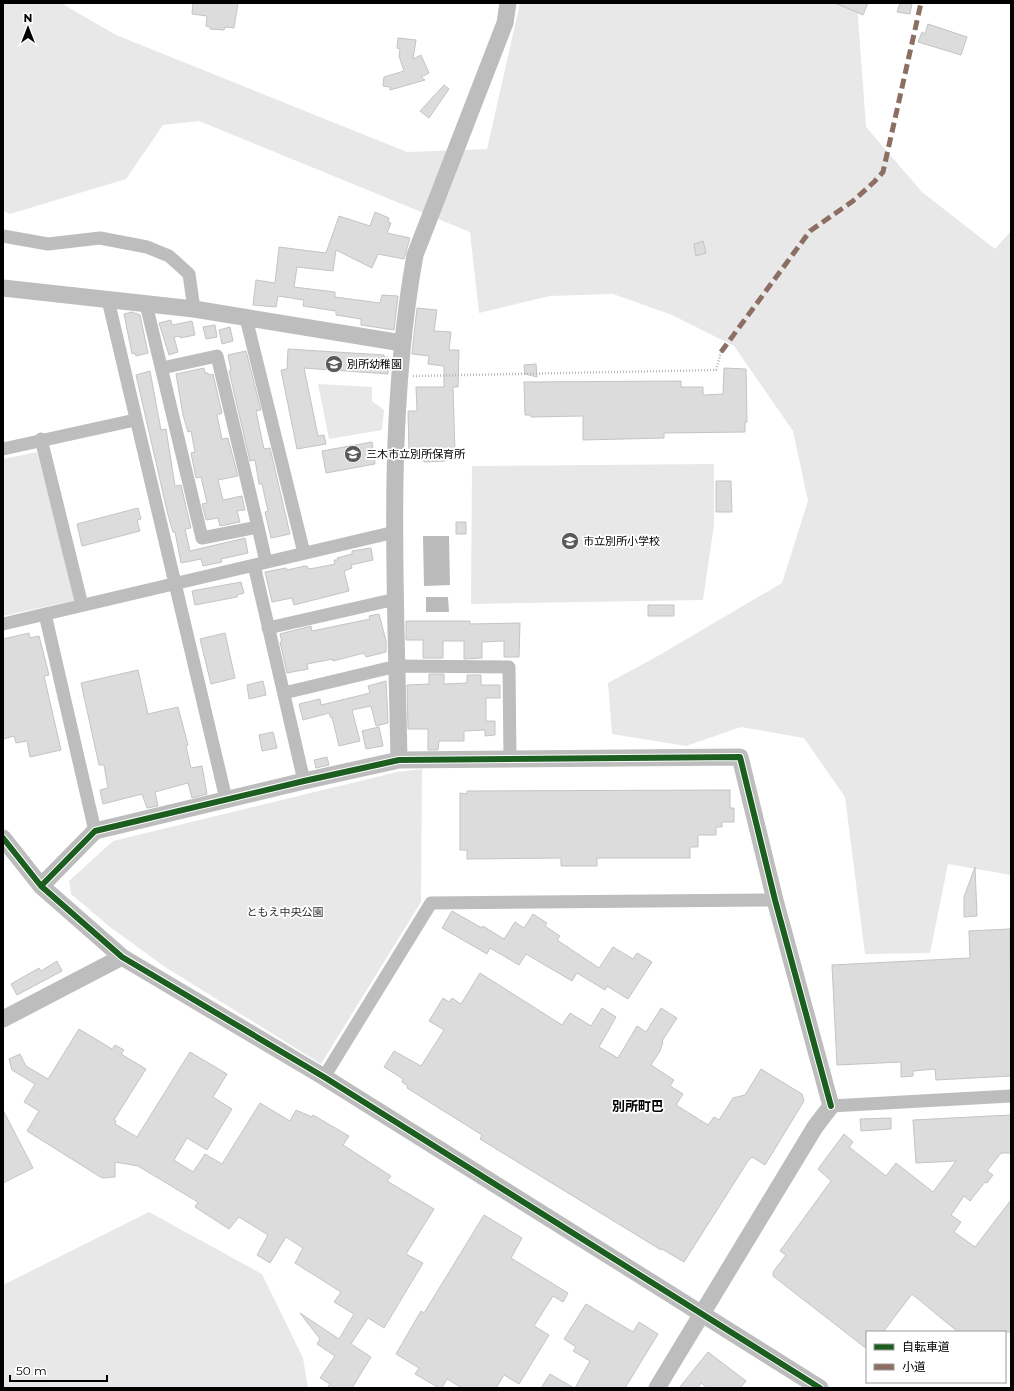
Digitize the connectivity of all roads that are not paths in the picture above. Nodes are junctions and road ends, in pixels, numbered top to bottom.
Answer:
1 (508, 3) edge
2 (3, 236) edge
3 (3, 288) edge
4 (108, 300) junction
5 (146, 304) junction
6 (194, 309) junction
7 (246, 318) junction
8 (402, 343) junction
9 (162, 368) junction
10 (135, 420) junction
11 (42, 440) junction
12 (4, 446) edge
13 (258, 527) junction
14 (394, 532) junction
15 (304, 553) junction
16 (260, 563) junction
17 (174, 583) junction
18 (396, 599) junction
19 (82, 605) junction
20 (45, 614) junction
21 (3, 624) edge
22 (268, 628) junction
23 (397, 666) junction
24 (284, 693) junction
25 (510, 759) junction
26 (399, 760) junction
27 (304, 781) junction
28 (226, 799) junction
29 (95, 831) junction
30 (3, 838) edge
31 (41, 886) junction
32 (775, 900) junction
33 (122, 957) junction
34 (3, 1019) edge
35 (324, 1076) junction
36 (1011, 1096) edge
37 (831, 1106) junction
38 (703, 1314) junction
39 (657, 1388) edge
40 (820, 1388) edge

1 - 8 street
2 - 6 street
3 - 4 street
4 - 5 street
4 - 10 street
5 - 6 street
5 - 9 street
6 - 7 street
7 - 8 street
7 - 15 street
8 - 14 street
9 - 13 street
9 - 13 street
10 - 11 street
10 - 17 street
11 - 12 street
11 - 19 street
13 - 16 street
14 - 15 street
14 - 18 street
15 - 16 street
16 - 17 street
16 - 22 street
17 - 19 street
17 - 28 street
18 - 22 street
18 - 23 street
19 - 20 street
20 - 21 street
20 - 29 street
22 - 24 street
23 - 24 street
23 - 25 street
23 - 26 street
24 - 27 street
25 - 26 street
25 - 32 street
26 - 27 street
27 - 28 street
28 - 29 street
29 - 31 street
30 - 31 street
31 - 33 street
32 - 35 street
32 - 37 street
33 - 34 street
33 - 35 street
35 - 38 street
36 - 37 street
37 - 38 street
38 - 39 street
38 - 40 street

